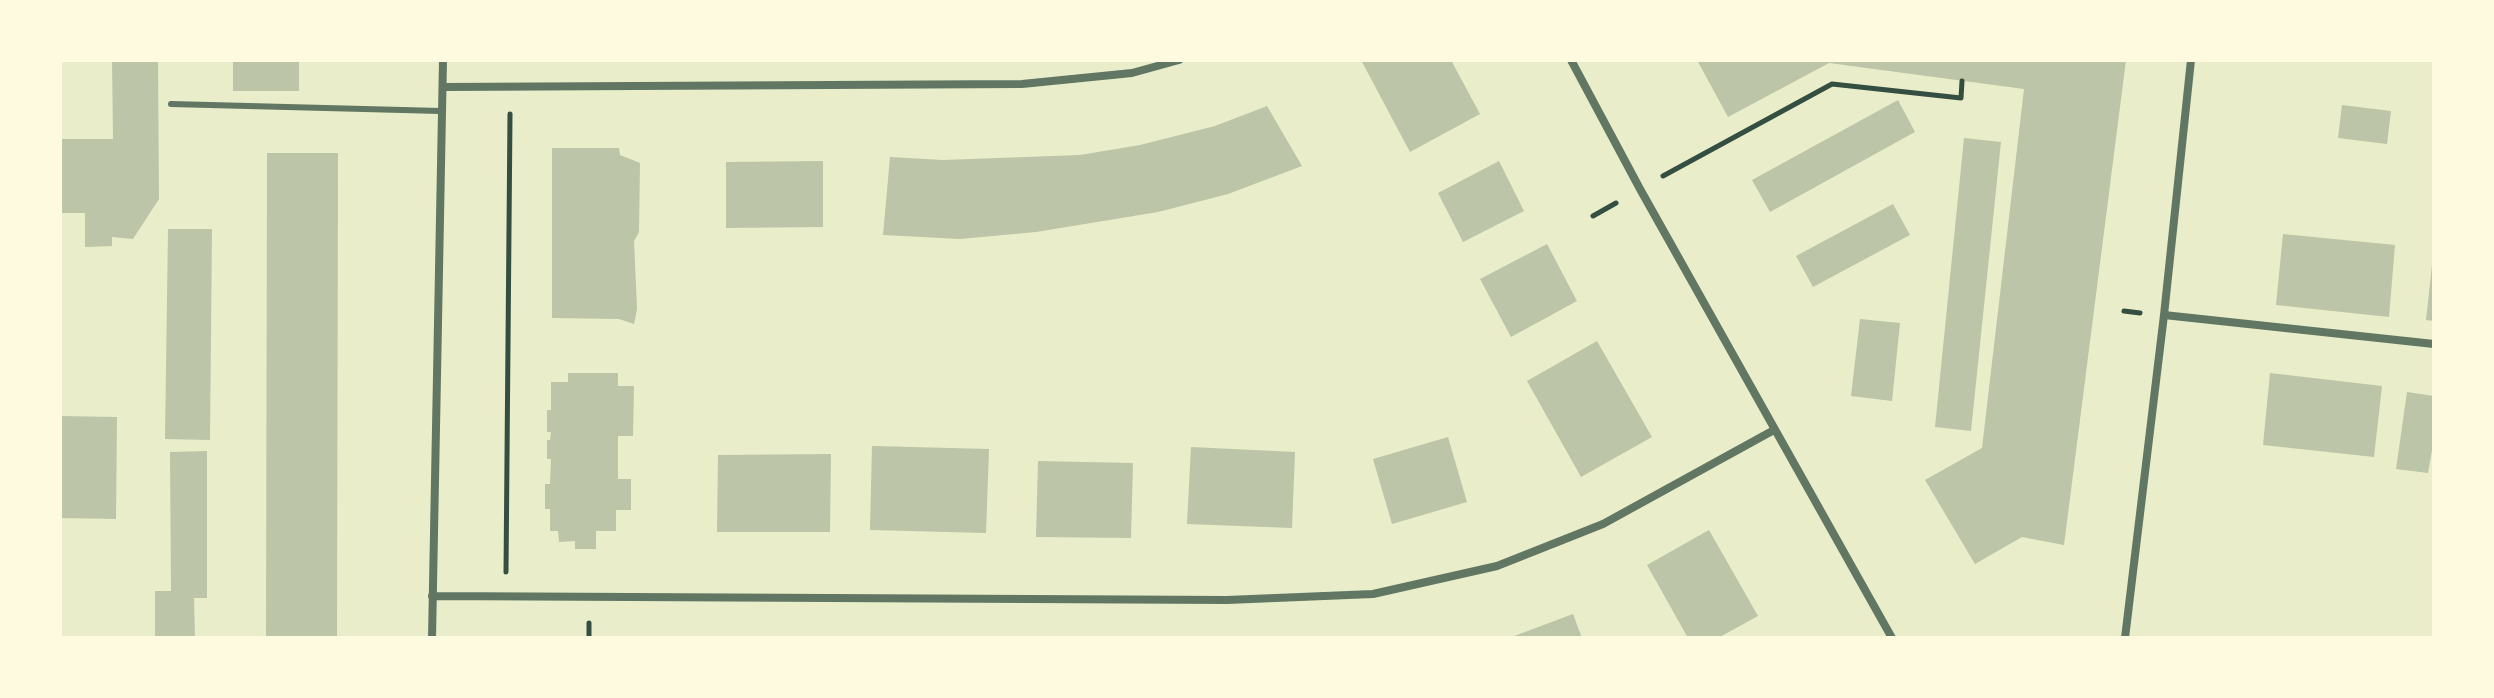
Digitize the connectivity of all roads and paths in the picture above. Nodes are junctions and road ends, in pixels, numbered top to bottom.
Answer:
1 (443, 60) edge
2 (1179, 60) edge
3 (1571, 60) edge
4 (2191, 60) edge
5 (1962, 81) dead end
6 (443, 87) junction
7 (511, 87) junction
8 (171, 104) dead end
9 (441, 111) junction
10 (1640, 189) junction
11 (1593, 216) dead end
12 (2164, 315) junction
13 (2434, 344) edge
14 (1774, 430) junction
15 (432, 596) junction
16 (506, 597) junction
17 (432, 638) edge
18 (1892, 638) edge
19 (2125, 638) edge

1 - 6 street
2 - 7 street
3 - 10 street
4 - 12 street
5 - 10 path
6 - 7 street
6 - 9 street
7 - 16 path
8 - 9 lane
9 - 15 street
10 - 11 path
10 - 14 street
12 - 13 street
12 - 19 street
14 - 16 street
14 - 18 street
15 - 16 street
15 - 17 street

